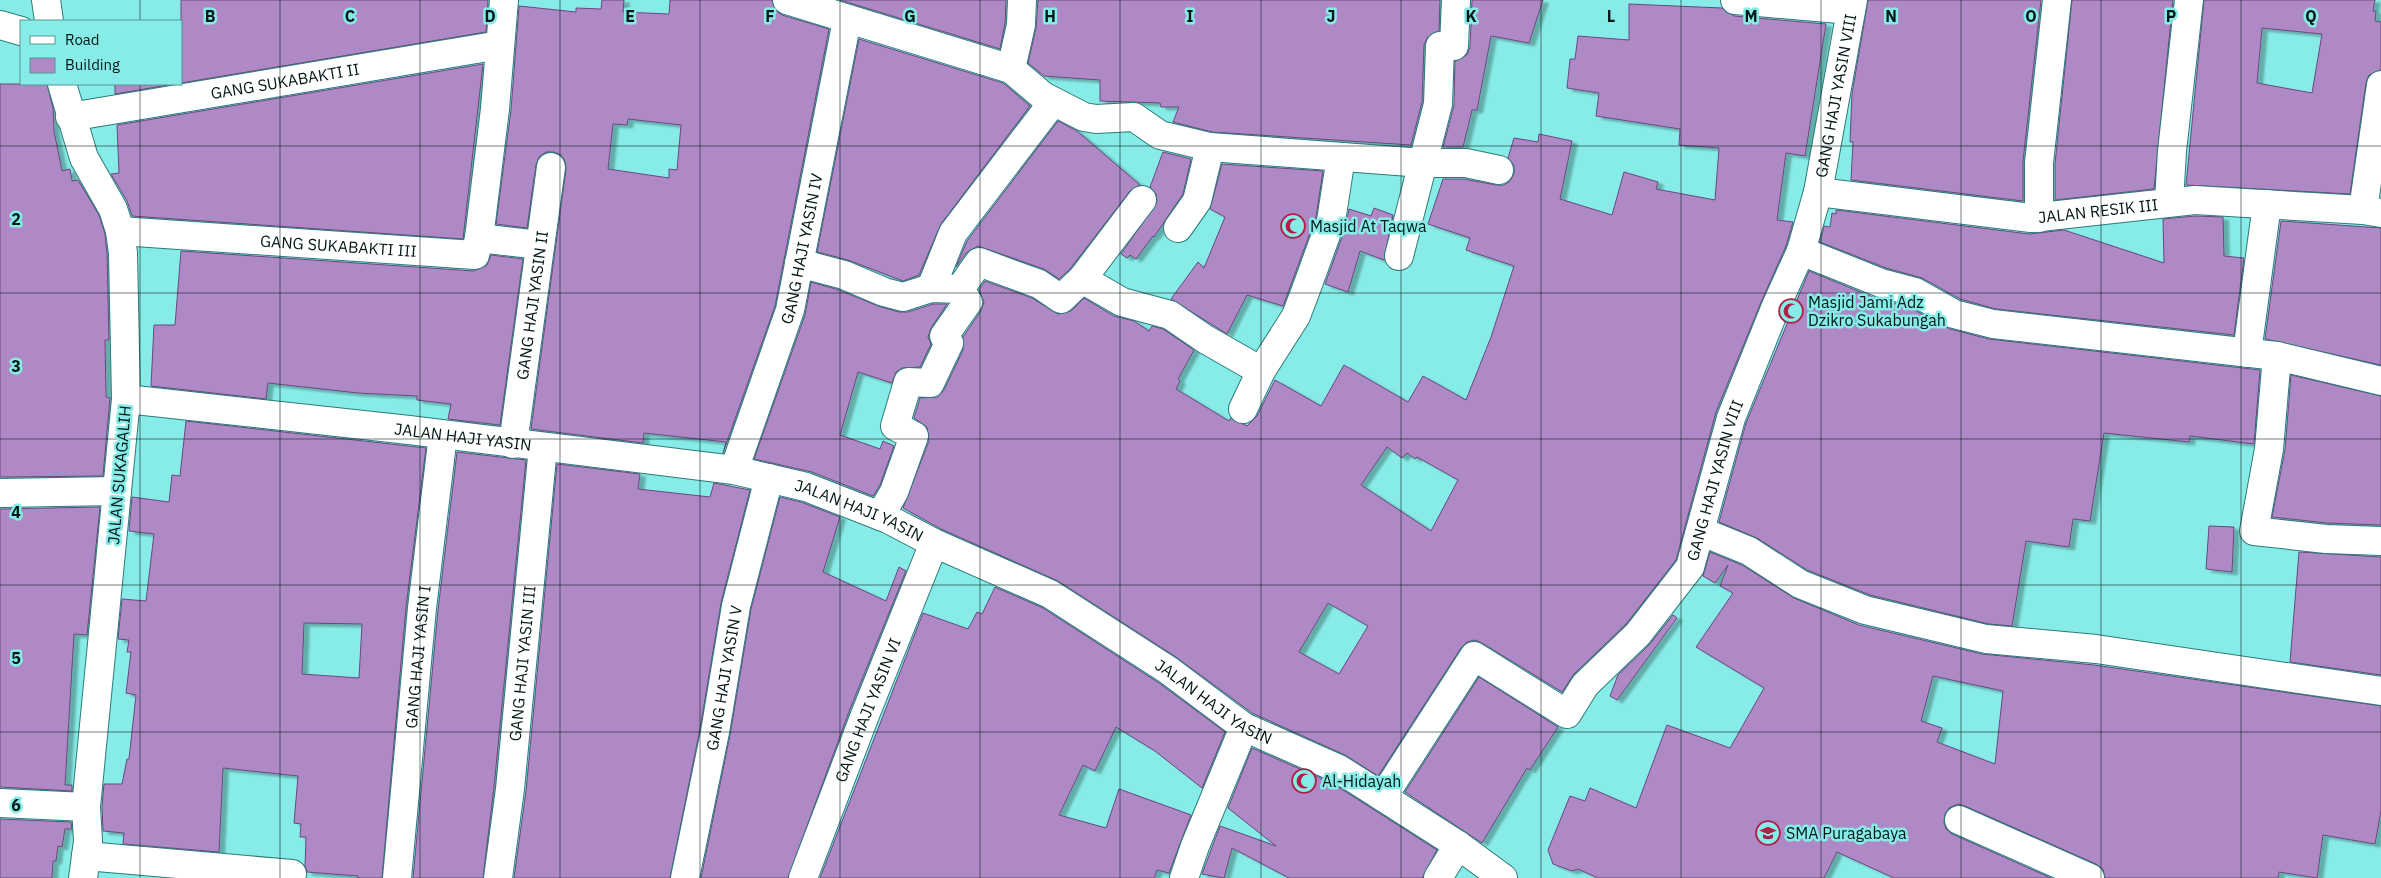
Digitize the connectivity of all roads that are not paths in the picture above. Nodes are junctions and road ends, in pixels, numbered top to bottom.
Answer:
1 (46, 0) edge
2 (504, 0) edge
3 (787, 0) edge
4 (1022, 0) edge
5 (1456, 0) edge
6 (1735, 0) edge
7 (2057, 0) edge
8 (2189, 0) edge
9 (1852, 5) edge
10 (49, 20) edge
11 (847, 20) junction
12 (0, 25) edge
13 (20, 30) edge
14 (500, 45) junction
15 (1011, 69) junction
16 (62, 85) edge
17 (2381, 85) edge
18 (1053, 102) junction
19 (70, 117) junction
20 (1210, 146) junction
21 (1341, 157) junction
22 (1423, 163) junction
23 (551, 167) dead end
24 (1499, 170) dead end
25 (1818, 192) junction
26 (1142, 200) dead end
27 (2169, 202) junction
28 (2267, 204) junction
29 (2372, 212) edge
30 (2039, 218) junction
31 (1178, 228) dead end
32 (120, 231) junction
33 (478, 238) junction
34 (540, 245) junction
35 (1801, 251) junction
36 (1399, 256) dead end
37 (799, 263) junction
38 (1082, 279) junction
39 (931, 288) junction
40 (960, 289) junction
41 (2247, 353) junction
42 (2277, 356) junction
43 (1261, 370) junction
44 (2381, 381) edge
45 (126, 400) junction
46 (1243, 409) dead end
47 (443, 435) junction
48 (514, 444) junction
49 (543, 447) junction
50 (734, 470) junction
51 (769, 478) junction
52 (117, 491) junction
53 (0, 494) edge
54 (880, 516) junction
55 (1700, 531) junction
56 (2381, 540) edge
57 (934, 542) junction
58 (2381, 691) edge
59 (1244, 727) junction
60 (1383, 798) junction
61 (0, 803) edge
62 (86, 807) junction
63 (1959, 820) dead end
64 (1458, 845) junction
65 (84, 867) edge
66 (292, 874) dead end
67 (397, 878) edge
68 (498, 878) edge
69 (684, 878) edge
70 (803, 878) edge
71 (1184, 878) edge
72 (1438, 878) edge
73 (1503, 878) edge
74 (2090, 878) edge

1 - 10 street
2 - 14 street
3 - 11 street
4 - 15 street
5 - 22 street
6 - 9 street
7 - 30 street
8 - 27 street
9 - 25 street, GANG HAJI YASIN VIII
11 - 15 street
11 - 37 street, GANG HAJI YASIN IV
12 - 13 street
14 - 19 street, GANG SUKABAKTI II
14 - 33 street
15 - 18 street
16 - 19 street, JALAN SUKAGALIH
17 - 29 street
18 - 20 street
18 - 39 street
19 - 32 street, JALAN SUKAGALIH
20 - 21 street
20 - 31 street
21 - 22 street
21 - 43 street
22 - 24 street
22 - 36 street
23 - 34 street, GANG HAJI YASIN II
25 - 30 street, JALAN RESIK III
25 - 35 street, GANG HAJI YASIN VIII
26 - 38 street
27 - 28 street, JALAN RESIK III
27 - 30 street, JALAN RESIK III
28 - 29 street, JALAN RESIK III
28 - 41 street
32 - 33 street, GANG SUKABAKTI III
32 - 45 street, JALAN SUKAGALIH
33 - 34 street
34 - 48 street, GANG HAJI YASIN II
35 - 41 street
35 - 55 street, GANG HAJI YASIN VIII
37 - 39 street
37 - 50 street, GANG HAJI YASIN IV
38 - 40 street
38 - 43 street
39 - 40 street
40 - 54 street
41 - 42 street
42 - 44 street
42 - 56 street
43 - 46 street
45 - 47 street, JALAN HAJI YASIN
45 - 52 street, JALAN SUKAGALIH
47 - 48 street, JALAN HAJI YASIN
47 - 67 street, GANG HAJI YASIN I
48 - 49 street, JALAN HAJI YASIN
49 - 50 street, JALAN HAJI YASIN
49 - 68 street, GANG HAJI YASIN III
50 - 51 street, JALAN HAJI YASIN
51 - 54 street, JALAN HAJI YASIN
51 - 69 street, GANG HAJI YASIN V
52 - 53 street
52 - 62 street, JALAN SUKAGALIH
54 - 57 street, JALAN HAJI YASIN
55 - 58 street
55 - 60 street, GANG HAJI YASIN VIII
57 - 59 street, JALAN HAJI YASIN
57 - 70 street, GANG HAJI YASIN VI
59 - 60 street, JALAN HAJI YASIN
59 - 71 street
60 - 64 street, JALAN HAJI YASIN
61 - 62 street
62 - 65 street, JALAN SUKAGALIH
63 - 74 street
64 - 72 street
64 - 73 street, JALAN HAJI YASIN
65 - 66 street

